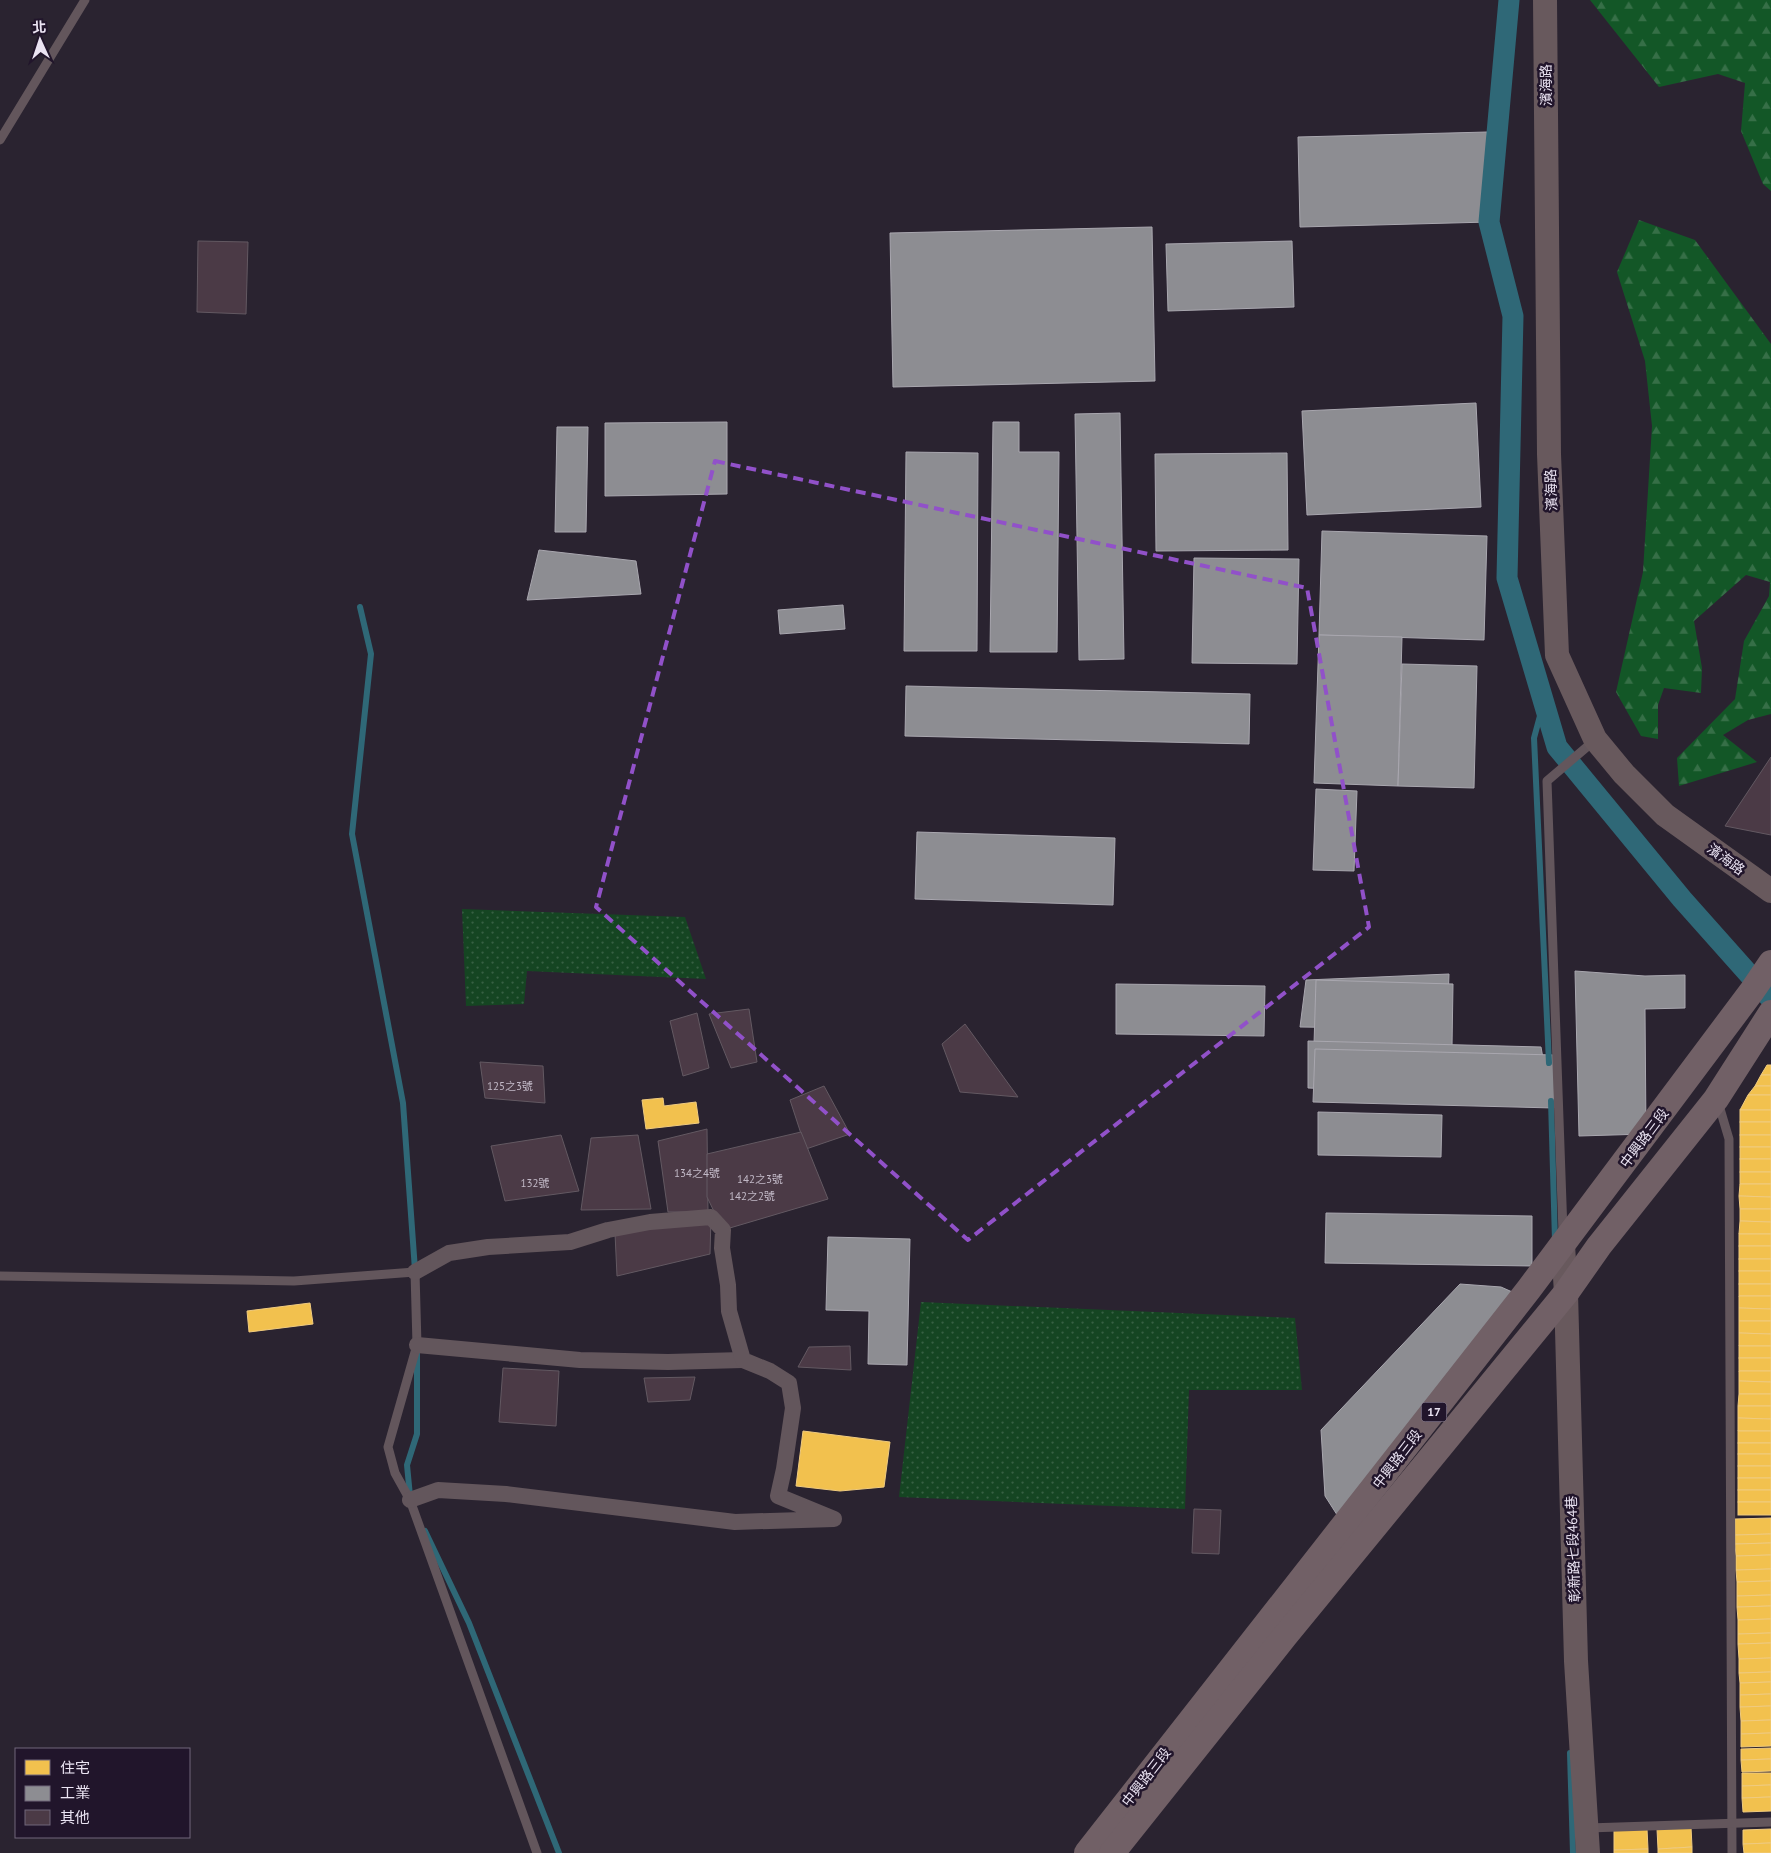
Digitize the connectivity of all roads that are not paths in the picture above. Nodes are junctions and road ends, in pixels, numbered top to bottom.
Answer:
1 (85, 0) edge
2 (1545, 0) edge
3 (0, 140) edge
4 (1595, 739) junction
5 (1771, 890) edge
6 (1771, 963) edge
7 (1771, 1014) edge
8 (1716, 1099) junction
9 (1563, 1245) junction
10 (415, 1272) junction
11 (0, 1276) edge
12 (1566, 1293) junction
13 (417, 1345) junction
14 (743, 1360) junction
15 (410, 1500) junction
16 (1771, 1822) edge
17 (1731, 1823) junction
18 (1588, 1828) junction
19 (537, 1853) edge
20 (1087, 1853) edge
21 (1112, 1853) edge
22 (1588, 1853) edge
23 (1732, 1853) edge

1 - 3 lane
2 - 4 street, 濱海路
4 - 5 street, 濱海路
4 - 9 lane
6 - 9 main road, 中興路三段 / 17
7 - 8 main road, 中興路三段 / 17
8 - 12 main road, 中興路三段 / 17
8 - 17 lane
9 - 12 street, 彰新路七段464巷
9 - 20 main road, 中興路三段 / 17
10 - 11 lane
10 - 13 lane
10 - 14 street
12 - 18 street, 彰新路七段464巷
12 - 21 main road, 中興路三段 / 17
13 - 14 street
13 - 15 lane
14 - 15 street
15 - 19 lane
16 - 17 lane
17 - 18 lane
17 - 23 lane
18 - 22 street, 彰新路七段464巷

